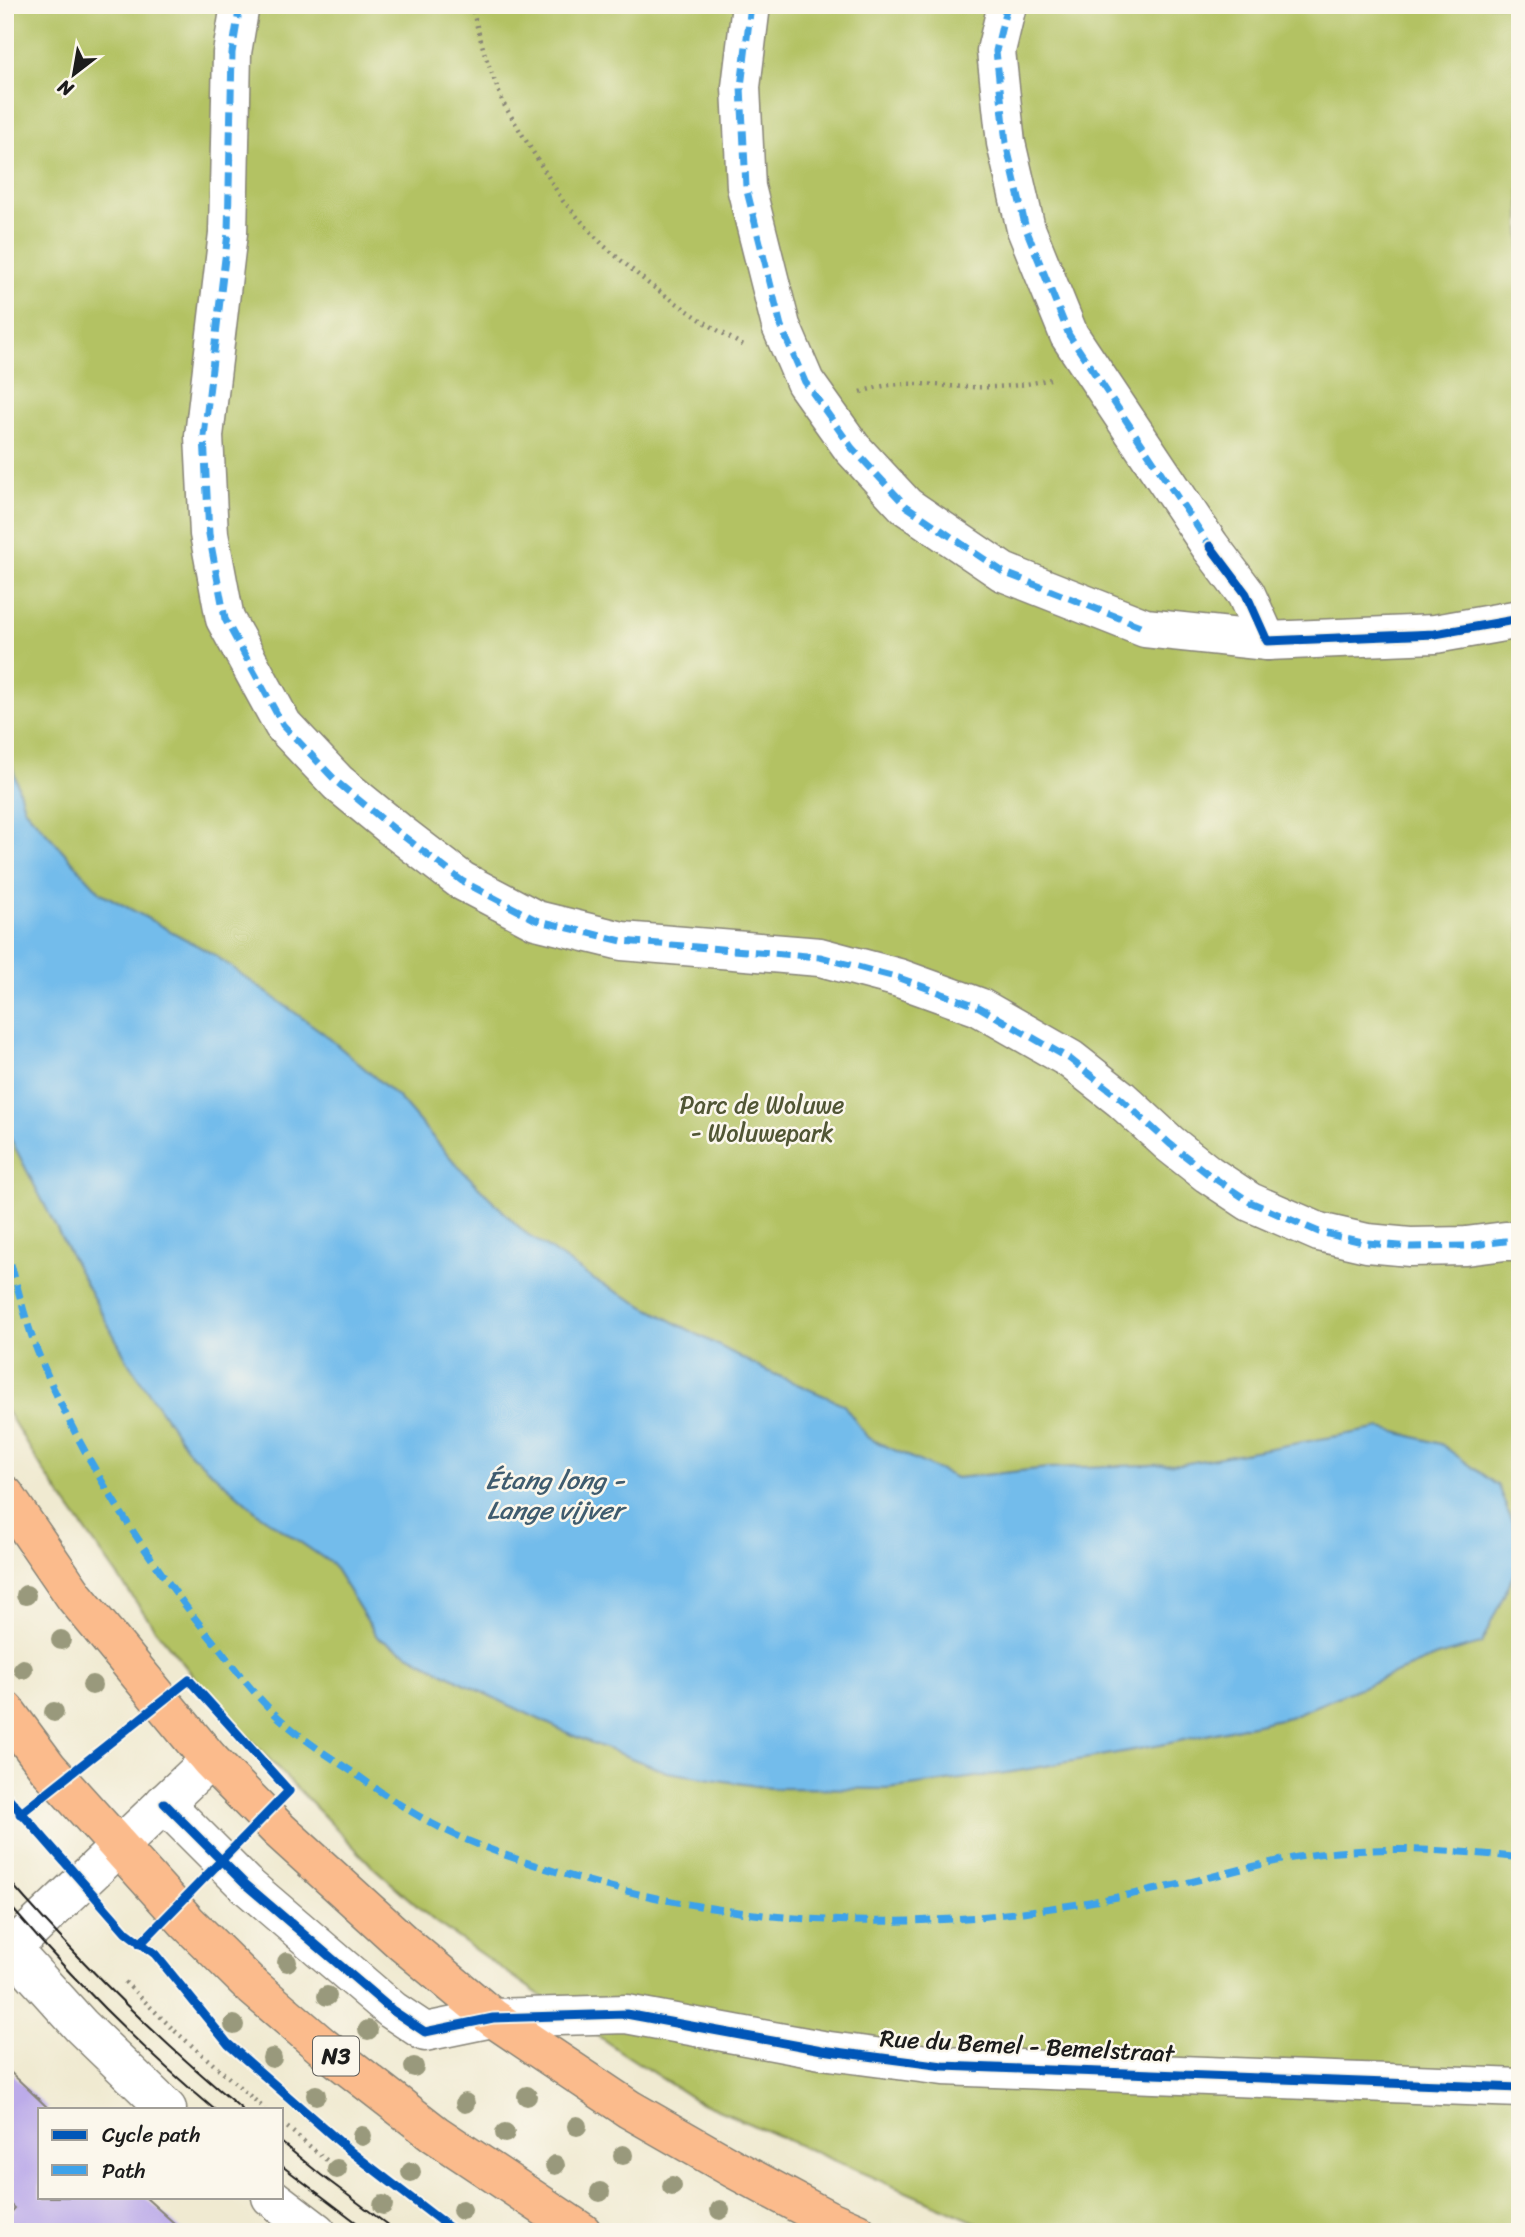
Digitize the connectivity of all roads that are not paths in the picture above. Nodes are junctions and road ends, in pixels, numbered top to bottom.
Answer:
1 (240, 5) edge
2 (751, 5) edge
3 (1007, 5) edge
4 (1520, 618) edge
5 (1267, 641) junction
6 (1520, 1241) edge
7 (5, 1495) edge
8 (5, 1710) edge
9 (210, 1760) junction
10 (164, 1803) junction
11 (118, 1846) junction
12 (7, 1949) edge
13 (493, 2018) junction
14 (1520, 2088) edge
15 (166, 2108) edge
16 (272, 2198) edge
17 (317, 2232) edge
18 (582, 2232) edge
19 (857, 2232) edge

1 - 6 street
2 - 5 street
3 - 5 street
4 - 5 street
7 - 9 main road
8 - 11 main road, N3
9 - 10 street
9 - 13 main road
10 - 11 street
10 - 13 street, Rue du Bemel - Bemelstraat
11 - 12 street
11 - 18 main road, N3
12 - 15 street
13 - 14 street, Rue du Bemel - Bemelstraat
13 - 19 main road
16 - 17 street

